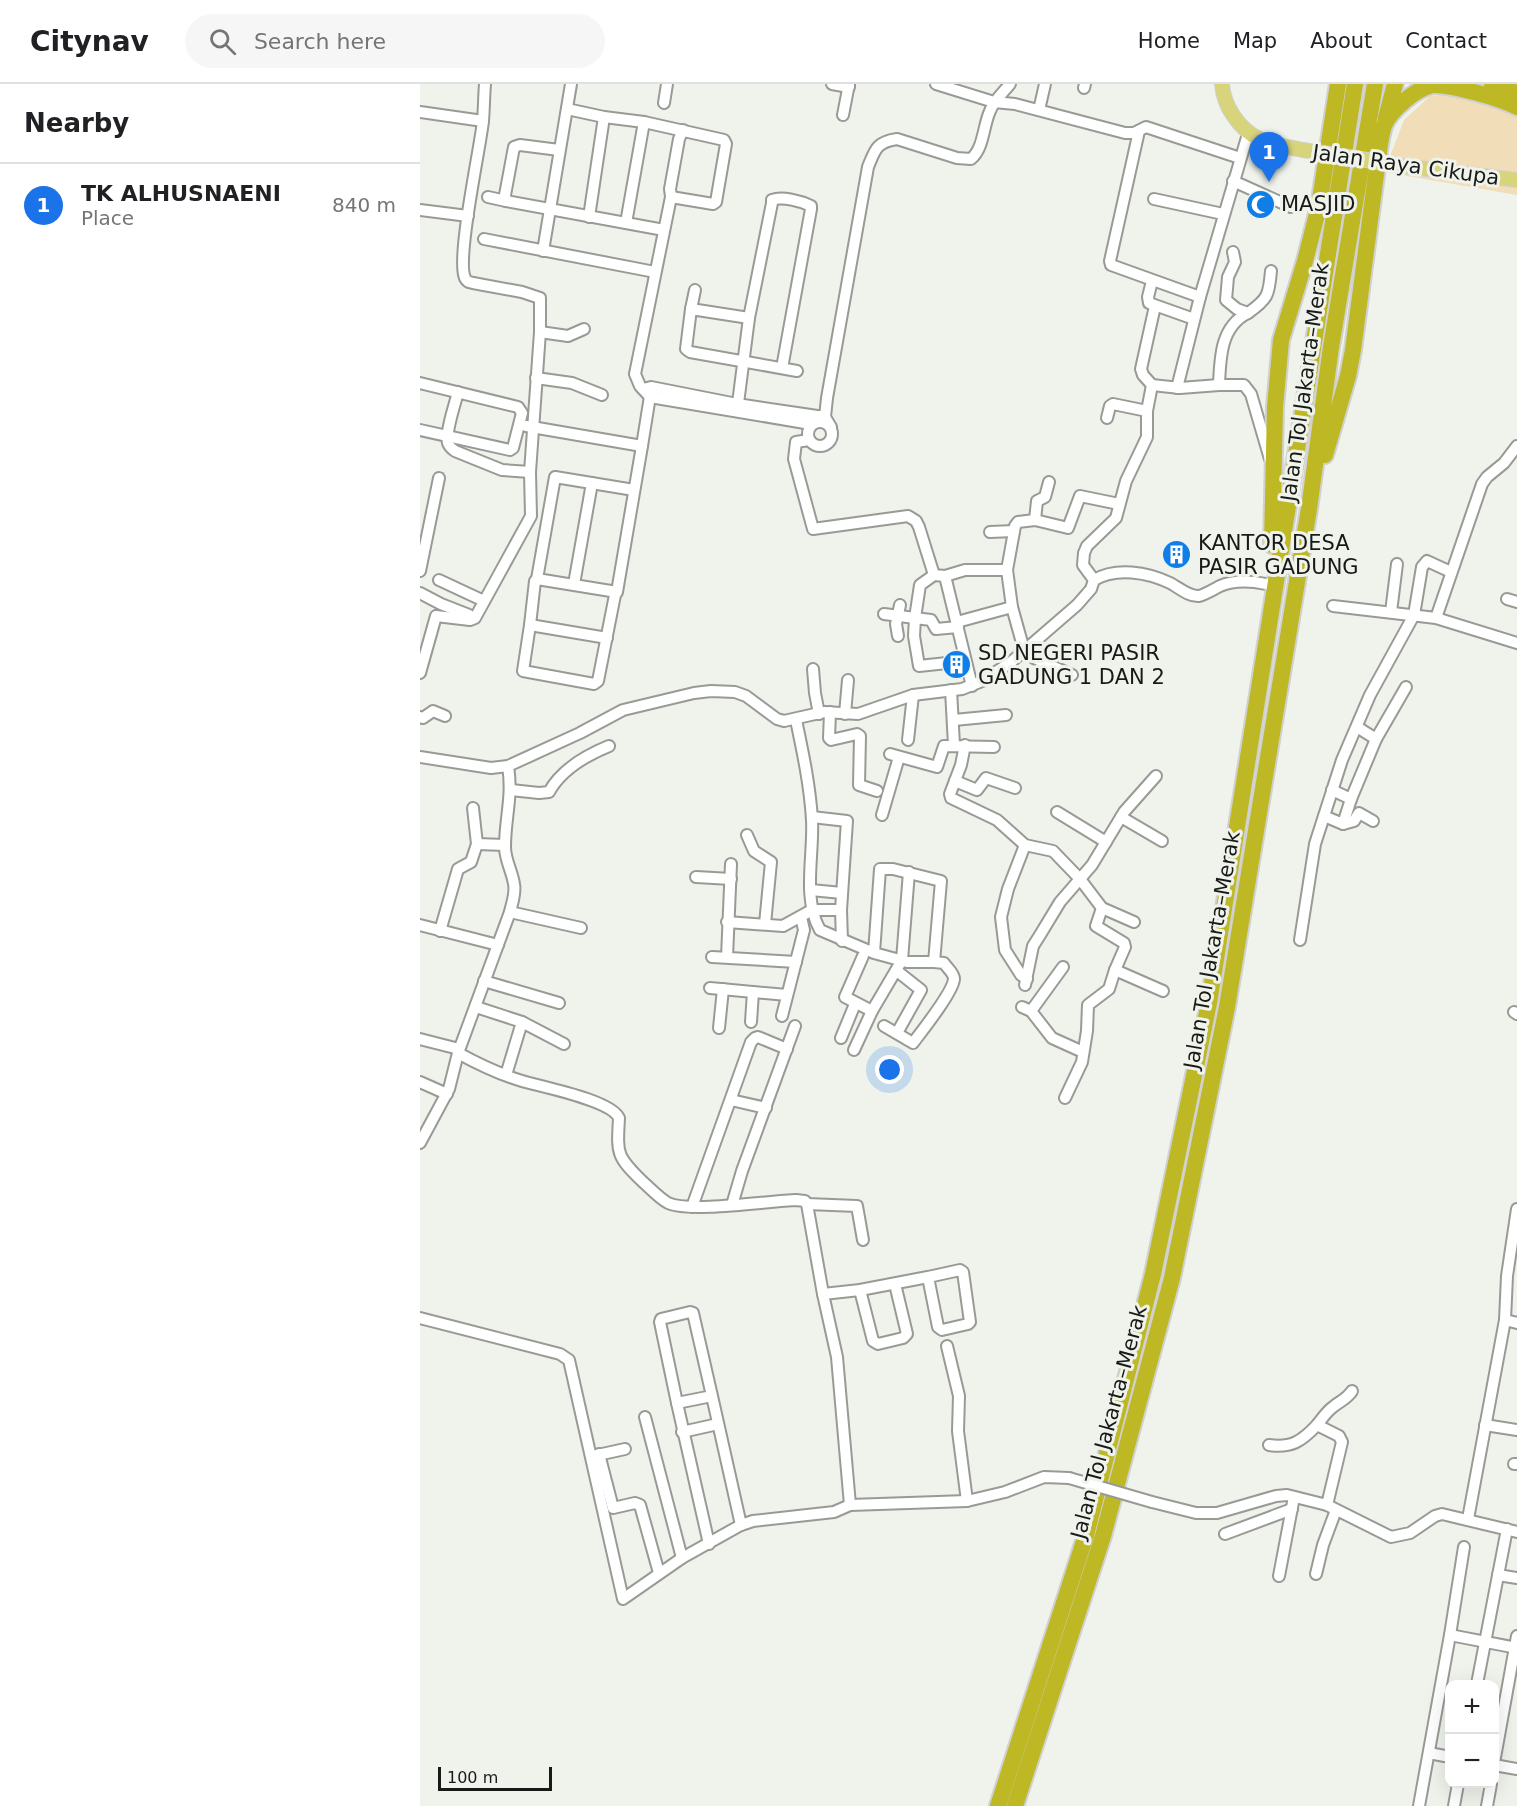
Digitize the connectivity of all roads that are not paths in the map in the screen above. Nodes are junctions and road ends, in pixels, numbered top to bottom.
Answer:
1 (485, 84) edge
2 (571, 84) edge
3 (667, 84) edge
4 (832, 84) edge
5 (936, 84) edge
6 (1010, 84) edge
7 (1045, 84) edge
8 (1222, 84) edge
9 (1338, 84) edge
10 (1355, 84) edge
11 (1375, 84) edge
12 (1395, 84) edge
13 (1492, 84) edge
14 (849, 85) edge
15 (1517, 93) edge
16 (994, 102) junction
17 (664, 103) dead end
18 (1517, 107) edge
19 (567, 109) junction
20 (1039, 110) junction
21 (420, 112) edge
22 (843, 115) dead end
23 (604, 117) junction
24 (483, 121) junction
25 (644, 122) junction
26 (1384, 124) junction
27 (683, 130) junction
28 (1139, 131) junction
29 (1248, 134) junction
30 (559, 150) junction
31 (1240, 158) junction
32 (1517, 180) edge
33 (1233, 181) junction
34 (488, 197) dead end
35 (671, 197) junction
36 (1154, 199) dead end
37 (506, 201) junction
38 (1291, 207) dead end
39 (549, 209) junction
40 (420, 210) edge
41 (1223, 214) junction
42 (468, 216) junction
43 (589, 217) junction
44 (626, 223) junction
45 (664, 230) junction
46 (484, 239) dead end
47 (543, 251) junction
48 (1233, 252) dead end
49 (1271, 271) dead end
50 (656, 272) junction
51 (1152, 281) junction
52 (695, 290) dead end
53 (1200, 297) junction
54 (1155, 306) junction
55 (691, 309) junction
56 (1248, 313) junction
57 (749, 318) junction
58 (1194, 319) junction
59 (584, 330) dead end
60 (540, 332) junction
61 (742, 358) junction
62 (782, 368) junction
63 (797, 371) dead end
64 (536, 378) junction
65 (420, 383) edge
66 (1152, 385) junction
67 (1219, 385) junction
68 (1178, 388) junction
69 (648, 391) junction
70 (458, 392) junction
71 (602, 395) dead end
72 (735, 407) junction
73 (1147, 411) junction
74 (820, 418) junction
75 (1107, 418) dead end
76 (520, 424) junction
77 (532, 427) junction
78 (420, 430) edge
79 (448, 435) junction
80 (809, 440) junction
81 (642, 446) junction
82 (1517, 446) edge
83 (530, 472) junction
84 (1274, 477) junction
85 (439, 478) dead end
86 (1049, 482) dead end
87 (592, 483) junction
88 (634, 490) junction
89 (1119, 504) junction
90 (1310, 509) junction
91 (1035, 520) junction
92 (1014, 531) junction
93 (990, 532) dead end
94 (424, 537) edge
95 (1397, 564) dead end
96 (1007, 570) junction
97 (420, 571) edge
98 (1451, 572) junction
99 (940, 576) junction
100 (537, 579) junction
101 (439, 580) dead end
102 (1094, 580) junction
103 (574, 584) junction
104 (1270, 585) junction
105 (617, 592) junction
106 (420, 593) edge
107 (484, 601) junction
108 (441, 604) junction
109 (1333, 606) dead end
110 (1012, 607) junction
111 (899, 611) junction
112 (1391, 612) junction
113 (884, 614) dead end
114 (1414, 615) junction
115 (439, 617) junction
116 (475, 618) junction
117 (915, 618) junction
118 (1436, 618) junction
119 (957, 624) junction
120 (530, 626) junction
121 (898, 636) dead end
122 (607, 638) junction
123 (1517, 644) edge
124 (1024, 650) junction
125 (946, 663) dead end
126 (813, 669) dead end
127 (420, 673) edge
128 (1072, 675) dead end
129 (848, 680) dead end
130 (972, 686) junction
131 (1406, 687) dead end
132 (951, 690) junction
133 (913, 694) junction
134 (824, 713) junction
135 (845, 714) junction
136 (445, 716) dead end
137 (1006, 716) dead end
138 (420, 717) edge
139 (796, 720) junction
140 (954, 720) junction
141 (1357, 727) junction
142 (1376, 739) junction
143 (908, 740) dead end
144 (959, 745) junction
145 (609, 746) dead end
146 (994, 747) dead end
147 (420, 757) edge
148 (508, 766) junction
149 (1156, 776) dead end
150 (955, 781) junction
151 (1015, 788) dead end
152 (511, 790) junction
153 (877, 790) dead end
154 (1332, 790) junction
155 (1352, 799) junction
156 (473, 808) dead end
157 (1057, 813) dead end
158 (882, 815) dead end
159 (1324, 816) junction
160 (812, 817) junction
161 (1121, 817) junction
162 (1373, 821) dead end
163 (1343, 824) junction
164 (747, 834) dead end
165 (1161, 841) dead end
166 (1106, 842) junction
167 (477, 844) junction
168 (1025, 845) junction
169 (505, 846) junction
170 (731, 864) dead end
171 (909, 872) junction
172 (696, 876) dead end
173 (731, 879) junction
174 (1080, 879) junction
175 (811, 890) junction
176 (842, 892) junction
177 (1102, 908) junction
178 (841, 910) junction
179 (510, 912) junction
180 (806, 914) junction
181 (727, 922) junction
182 (1134, 922) dead end
183 (765, 924) junction
184 (420, 925) edge
185 (581, 928) dead end
186 (440, 931) junction
187 (842, 940) junction
188 (1300, 940) dead end
189 (498, 945) junction
190 (868, 955) junction
191 (712, 957) dead end
192 (727, 957) junction
193 (796, 962) junction
194 (934, 962) junction
195 (900, 966) junction
196 (1063, 967) dead end
197 (1115, 970) junction
198 (484, 981) junction
199 (710, 988) dead end
200 (723, 989) junction
201 (1163, 991) dead end
202 (753, 992) junction
203 (787, 995) junction
204 (559, 1003) dead end
205 (855, 1004) junction
206 (476, 1006) junction
207 (872, 1011) junction
208 (782, 1016) dead end
209 (522, 1022) junction
210 (751, 1022) dead end
211 (795, 1026) dead end
212 (884, 1026) dead end
213 (720, 1028) dead end
214 (897, 1033) junction
215 (841, 1038) dead end
216 (420, 1039) edge
217 (564, 1044) dead end
218 (787, 1049) junction
219 (854, 1050) dead end
220 (459, 1051) junction
221 (1083, 1053) junction
222 (506, 1075) junction
223 (420, 1082) edge
224 (447, 1094) junction
225 (1065, 1098) dead end
226 (731, 1100) junction
227 (766, 1108) junction
228 (420, 1143) edge
229 (807, 1204) junction
230 (732, 1205) junction
231 (692, 1207) junction
232 (1517, 1209) edge
233 (1516, 1223) edge
234 (863, 1240) dead end
235 (928, 1277) junction
236 (895, 1284) junction
237 (860, 1290) junction
238 (823, 1294) junction
239 (420, 1318) edge
240 (1504, 1320) junction
241 (1517, 1323) edge
242 (946, 1346) dead end
243 (1353, 1391) dead end
244 (712, 1396) junction
245 (677, 1403) junction
246 (645, 1417) dead end
247 (718, 1424) junction
248 (1317, 1425) junction
249 (1485, 1425) junction
250 (1517, 1430) edge
251 (682, 1432) junction
252 (1269, 1445) dead end
253 (625, 1449) dead end
254 (594, 1456) junction
255 (1294, 1497) junction
256 (967, 1501) junction
257 (850, 1505) junction
258 (1331, 1508) junction
259 (1292, 1509) junction
260 (1468, 1519) junction
261 (741, 1525) junction
262 (1512, 1531) edge
263 (1225, 1534) dead end
264 (709, 1544) junction
265 (1464, 1547) dead end
266 (681, 1558) junction
267 (659, 1573) junction
268 (1316, 1574) dead end
269 (1498, 1575) junction
270 (1279, 1576) dead end
271 (1517, 1578) edge
272 (1450, 1635) junction
273 (1517, 1636) edge
274 (1485, 1641) junction
275 (1516, 1647) edge
276 (1478, 1680) edge
277 (1499, 1737) edge
278 (1430, 1753) junction
279 (1445, 1756) edge
280 (1499, 1765) edge
281 (1517, 1769) edge
282 (1457, 1788) edge
283 (1490, 1788) edge
284 (998, 1806) edge
285 (1015, 1806) edge
286 (1419, 1806) edge
287 (1454, 1806) edge
288 (1487, 1806) edge

1 - 24 street
2 - 19 street
3 - 17 street
4 - 14 street
5 - 16 street
6 - 16 street
7 - 20 street
8 - 29 main road
9 - 84 highway
10 - 104 highway, Jalan Tol Jakarta–Merak
11 - 90 highway, Jalan Tol Jakarta–Merak
12 - 26 highway
13 - 15 highway
14 - 22 street
16 - 20 street
16 - 74 street
18 - 26 highway
19 - 23 street
19 - 30 street
20 - 28 street
21 - 24 street
23 - 25 street
23 - 43 street
24 - 42 street
25 - 27 street
25 - 44 street
26 - 90 highway
27 - 35 street
27 - 35 street
28 - 31 street
28 - 51 street
29 - 31 street
29 - 32 main road, Jalan Raya Cikupa, bridge
30 - 37 street
30 - 39 street
31 - 33 street
33 - 38 street
33 - 41 street
34 - 37 street
35 - 45 street
36 - 41 street
37 - 39 street
39 - 43 street
39 - 47 street
40 - 42 street
41 - 53 street
42 - 60 street
43 - 44 street
44 - 45 street
45 - 50 street
46 - 47 street
47 - 50 street
48 - 56 street
49 - 56 street
50 - 69 street
51 - 53 street
51 - 54 street
52 - 55 street
53 - 58 street
54 - 58 street
54 - 66 street
55 - 57 street
55 - 61 street
56 - 67 street
57 - 61 street
57 - 62 street
58 - 68 street
59 - 60 street
60 - 64 street
61 - 62 street
61 - 72 street
62 - 63 street
64 - 71 street
64 - 77 street
65 - 70 street
66 - 68 street
66 - 73 street
67 - 68 street
67 - 84 street
69 - 72 street
69 - 81 street
70 - 76 street
70 - 79 street
72 - 74 street
73 - 75 street
73 - 89 street
74 - 80 street
74 - 80 street
76 - 77 street
76 - 79 street
77 - 81 street
77 - 83 street
78 - 79 street
79 - 83 street
80 - 99 street
81 - 88 street
82 - 98 street
83 - 107 street
84 - 104 highway
85 - 94 street
86 - 91 street
87 - 88 street
87 - 100 street
87 - 103 street
88 - 105 street
89 - 91 street
89 - 102 street
90 - 285 highway, Jalan Tol Jakarta–Merak
91 - 92 street
92 - 93 street
92 - 96 street
94 - 97 street
95 - 112 street
96 - 99 street
96 - 110 street
98 - 114 street
98 - 118 street
99 - 117 street
99 - 119 street
100 - 103 street
100 - 120 street
101 - 107 street
102 - 104 street
102 - 124 street
103 - 105 street
104 - 284 highway, Jalan Tol Jakarta–Merak
105 - 122 street
106 - 108 street
107 - 116 street
108 - 115 street
108 - 116 street
109 - 112 street
110 - 119 street
110 - 124 street
111 - 113 street
111 - 117 street
111 - 121 street
112 - 114 street
114 - 118 street
114 - 141 street
115 - 116 street
115 - 127 street
117 - 119 street
117 - 125 street
118 - 123 street
119 - 130 street
120 - 122 street
120 - 122 street
124 - 128 street
124 - 130 street
126 - 134 street
129 - 135 street
130 - 132 street
131 - 142 street
132 - 133 street
132 - 140 street
133 - 135 street
133 - 143 street
134 - 135 street
134 - 139 street
134 - 153 street
136 - 138 street
137 - 140 street
139 - 148 street
139 - 160 street
140 - 144 street
141 - 142 street
141 - 154 street
142 - 155 street
144 - 146 street
144 - 150 street
144 - 158 street
145 - 152 street
147 - 148 street
148 - 152 street
149 - 161 street
150 - 151 street
150 - 168 street
152 - 169 street
154 - 155 street
154 - 159 street
155 - 163 street
156 - 167 street
157 - 166 street
159 - 163 street
159 - 188 street
160 - 175 street
160 - 176 street
161 - 165 street
161 - 166 street
162 - 163 street
164 - 183 street
166 - 174 street
167 - 169 street
167 - 186 street
168 - 174 street
168 - 174 street
169 - 179 street
170 - 173 street
171 - 190 street
171 - 194 street
171 - 195 street
172 - 173 street
173 - 181 street
174 - 177 street
175 - 176 street
175 - 180 street
176 - 178 street
177 - 182 street
177 - 197 street
178 - 180 street
178 - 187 street
179 - 185 street
179 - 189 street
180 - 183 street
180 - 187 street
180 - 193 street
181 - 183 street
181 - 192 street
184 - 186 street
186 - 189 street
187 - 190 street
189 - 198 street
190 - 195 street
190 - 205 street
191 - 192 street
192 - 193 street
193 - 203 street
194 - 195 street
194 - 214 street
195 - 207 street
195 - 214 street
196 - 221 street
197 - 201 street
197 - 221 street
198 - 204 street
198 - 206 street
199 - 200 street
200 - 202 street
200 - 213 street
202 - 203 street
202 - 210 street
203 - 208 street
205 - 207 street
205 - 215 street
206 - 209 street
206 - 220 street
207 - 219 street
209 - 217 street
209 - 222 street
211 - 218 street
212 - 214 street
216 - 220 street
218 - 226 street
218 - 227 street
220 - 222 street
220 - 224 street
221 - 225 street
222 - 231 street
223 - 224 street
224 - 228 street
226 - 227 street
226 - 231 street
227 - 230 street
229 - 230 street
229 - 234 street
229 - 238 street
230 - 231 street
232 - 233 street
233 - 240 street
235 - 235 street
235 - 236 street
236 - 237 street
236 - 237 street
237 - 238 street
238 - 257 street
239 - 254 street
240 - 241 street
240 - 249 street
242 - 256 street
243 - 248 street
244 - 245 street
244 - 245 street
244 - 247 street
245 - 251 street
246 - 266 street
247 - 251 street
247 - 261 street
248 - 252 street
248 - 258 street
249 - 250 street
249 - 260 street
251 - 264 street
253 - 254 street
254 - 267 street
254 - 267 street
255 - 256 street, bridge
255 - 258 street
255 - 259 street
256 - 257 street
257 - 261 street
258 - 260 street
258 - 268 street
259 - 263 street
259 - 270 street
260 - 262 street
261 - 264 street
262 - 269 street
264 - 266 street
265 - 272 street
266 - 267 street
269 - 271 street
269 - 274 street
272 - 274 street
272 - 278 street
273 - 275 street
274 - 275 street
274 - 276 street
275 - 277 street
278 - 279 street
278 - 286 street
280 - 281 street
282 - 287 street
283 - 288 street

